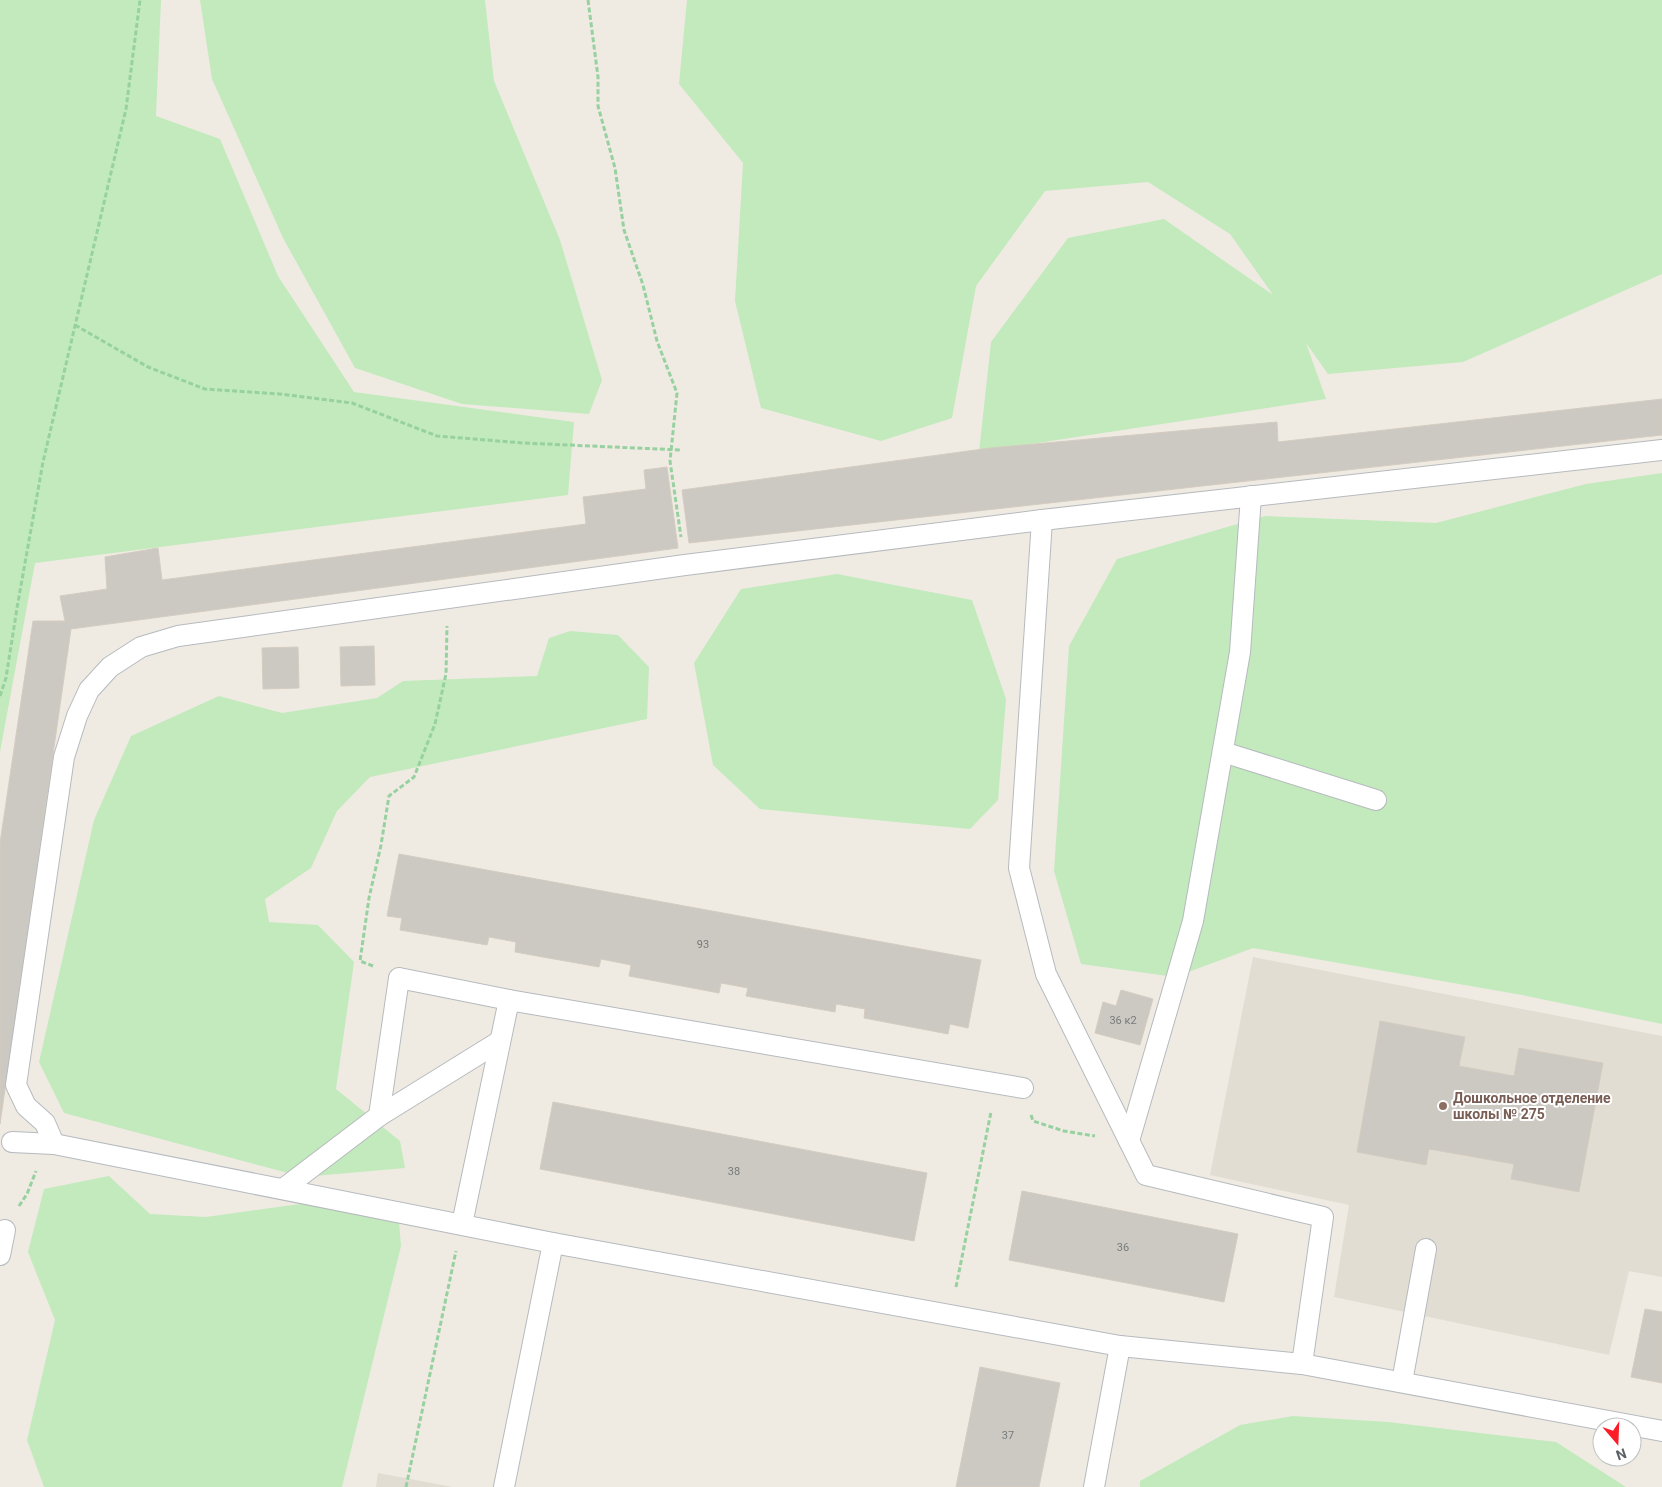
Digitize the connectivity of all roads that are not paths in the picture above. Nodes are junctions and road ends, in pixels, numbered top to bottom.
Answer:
1 (1662, 450) edge
2 (1251, 496) junction
3 (1042, 520) junction
4 (1223, 752) junction
5 (1376, 800) dead end
6 (509, 1000) junction
7 (500, 1042) junction
8 (1023, 1088) road end
9 (379, 1116) junction
10 (1129, 1141) junction
11 (12, 1142) dead end
12 (54, 1144) junction
13 (283, 1189) junction
14 (462, 1224) junction
15 (5, 1230) road end
16 (553, 1243) junction
17 (1426, 1249) dead end
18 (0, 1255) edge
19 (1120, 1346) junction
20 (1302, 1364) junction
21 (1402, 1382) junction
22 (1662, 1431) edge
23 (504, 1487) edge
24 (1094, 1487) edge

1 - 2 lane
2 - 3 lane
2 - 4 lane
3 - 10 lane
3 - 12 lane
4 - 5 lane
4 - 10 lane
6 - 7 lane
6 - 8 lane
6 - 9 lane
7 - 9 lane
7 - 14 lane
9 - 13 lane
10 - 20 lane
11 - 12 lane
12 - 13 lane
13 - 14 lane
14 - 16 lane
15 - 18 lane
16 - 19 lane
16 - 23 lane
17 - 21 lane
19 - 20 lane
19 - 24 lane
20 - 21 lane
21 - 22 lane

